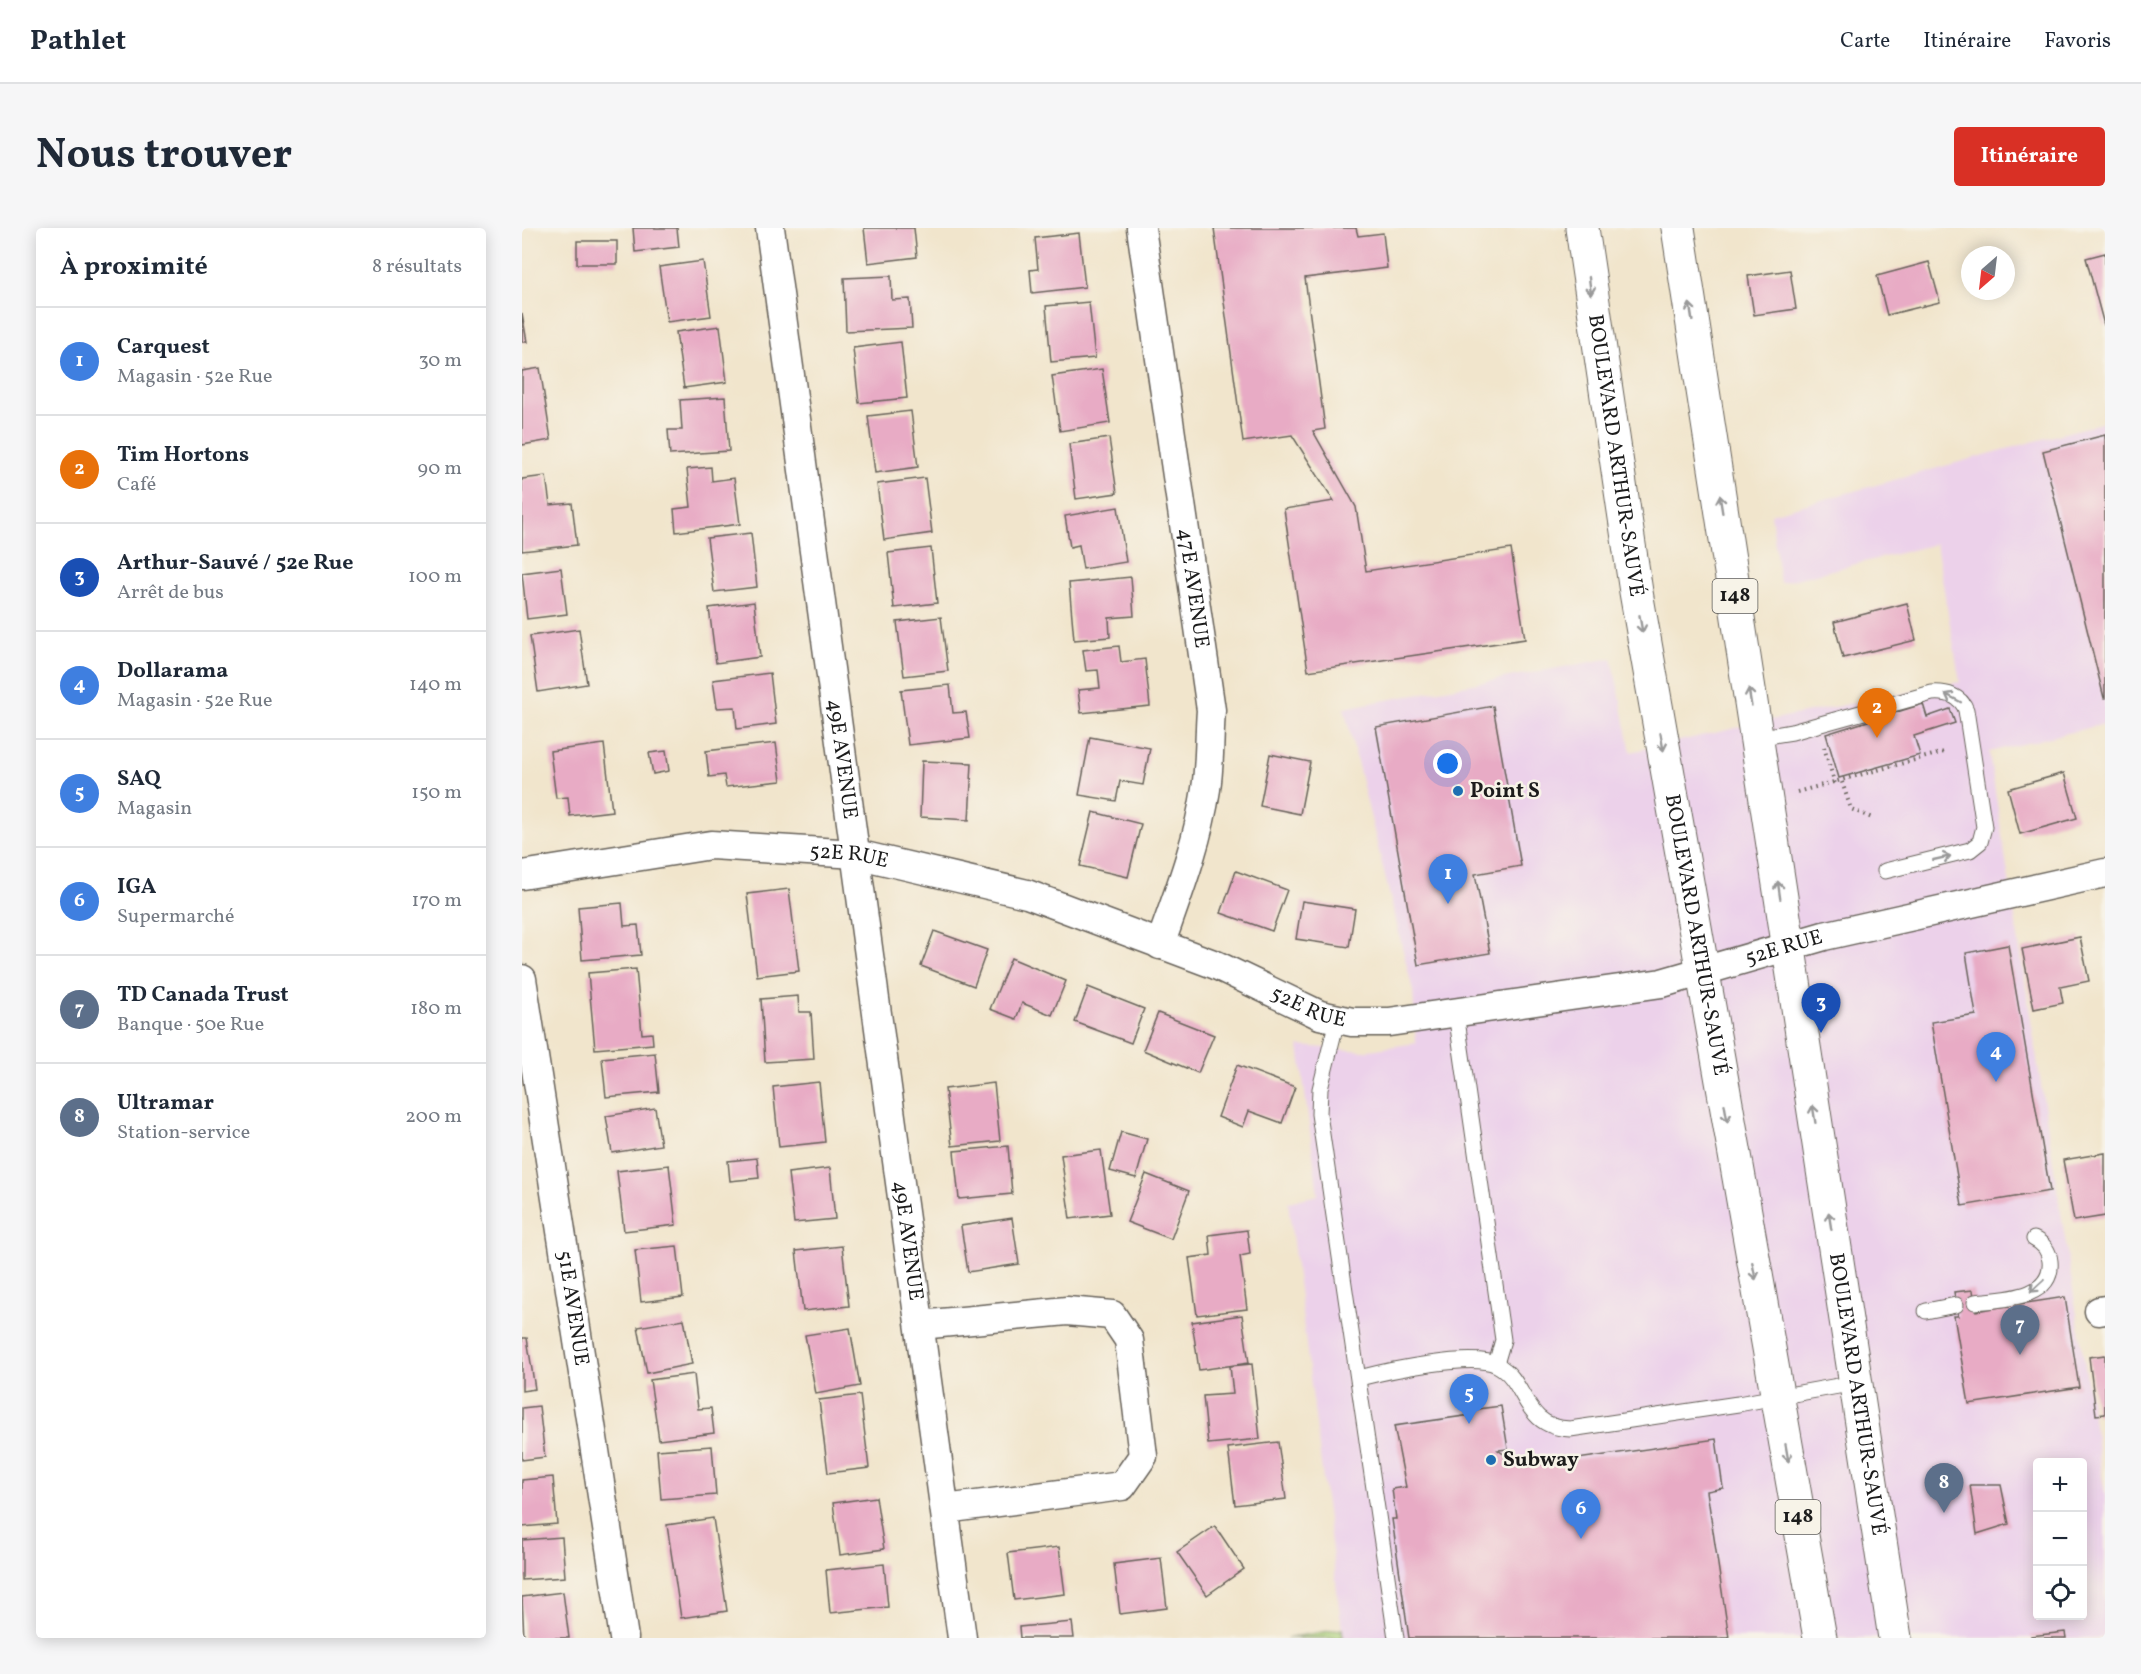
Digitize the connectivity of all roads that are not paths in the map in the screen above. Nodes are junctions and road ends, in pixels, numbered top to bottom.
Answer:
1 (770, 228) edge
2 (1141, 228) edge
3 (1582, 228) edge
4 (1678, 228) edge
5 (1756, 738) junction
6 (856, 854) junction
7 (1885, 871) dead end
8 (2105, 873) edge
9 (522, 876) edge
10 (1160, 945) junction
11 (1788, 948) junction
12 (1701, 973) junction
13 (522, 979) edge
14 (1456, 1013) junction
15 (1337, 1020) junction
16 (2034, 1239) dead end
17 (1975, 1302) dead end
18 (1956, 1305) dead end
19 (1926, 1311) dead end
20 (920, 1325) junction
21 (1496, 1364) junction
22 (1359, 1378) junction
23 (1855, 1383) junction
24 (1777, 1396) junction
25 (945, 1509) junction
26 (624, 1638) edge
27 (962, 1638) edge
28 (1396, 1638) edge
29 (1820, 1638) edge
30 (1895, 1638) edge

1 - 6 street, 49E AVENUE
2 - 10 street, 47E AVENUE
3 -> 12 main road, BOULEVARD ARTHUR-SAUVÉ / 148
5 -> 4 main road, BOULEVARD ARTHUR-SAUVÉ / 148
7 -> 5 lane
11 -> 5 main road, BOULEVARD ARTHUR-SAUVÉ / 148
6 - 9 street, 52E RUE
6 - 10 street, 52E RUE
6 - 20 street, 49E AVENUE
8 - 11 street, 52E RUE
10 - 15 street, 52E RUE
11 - 12 street, 52E RUE
23 -> 11 main road, BOULEVARD ARTHUR-SAUVÉ / 148
12 - 14 street, 52E RUE
12 -> 24 main road, BOULEVARD ARTHUR-SAUVÉ / 148
13 - 26 street, 51E AVENUE
14 - 15 street, 52E RUE
14 - 21 lane
15 - 22 lane
16 -> 17 lane
18 - 19 lane
20 - 25 street, 49E AVENUE
20 - 25 street, 49E AVENUE
21 - 22 lane
21 - 24 lane
22 - 28 lane
23 - 24 lane
23 - 30 main road, BOULEVARD ARTHUR-SAUVÉ / 148
24 -> 29 main road, BOULEVARD ARTHUR-SAUVÉ / 148
25 - 27 street, 49E AVENUE

